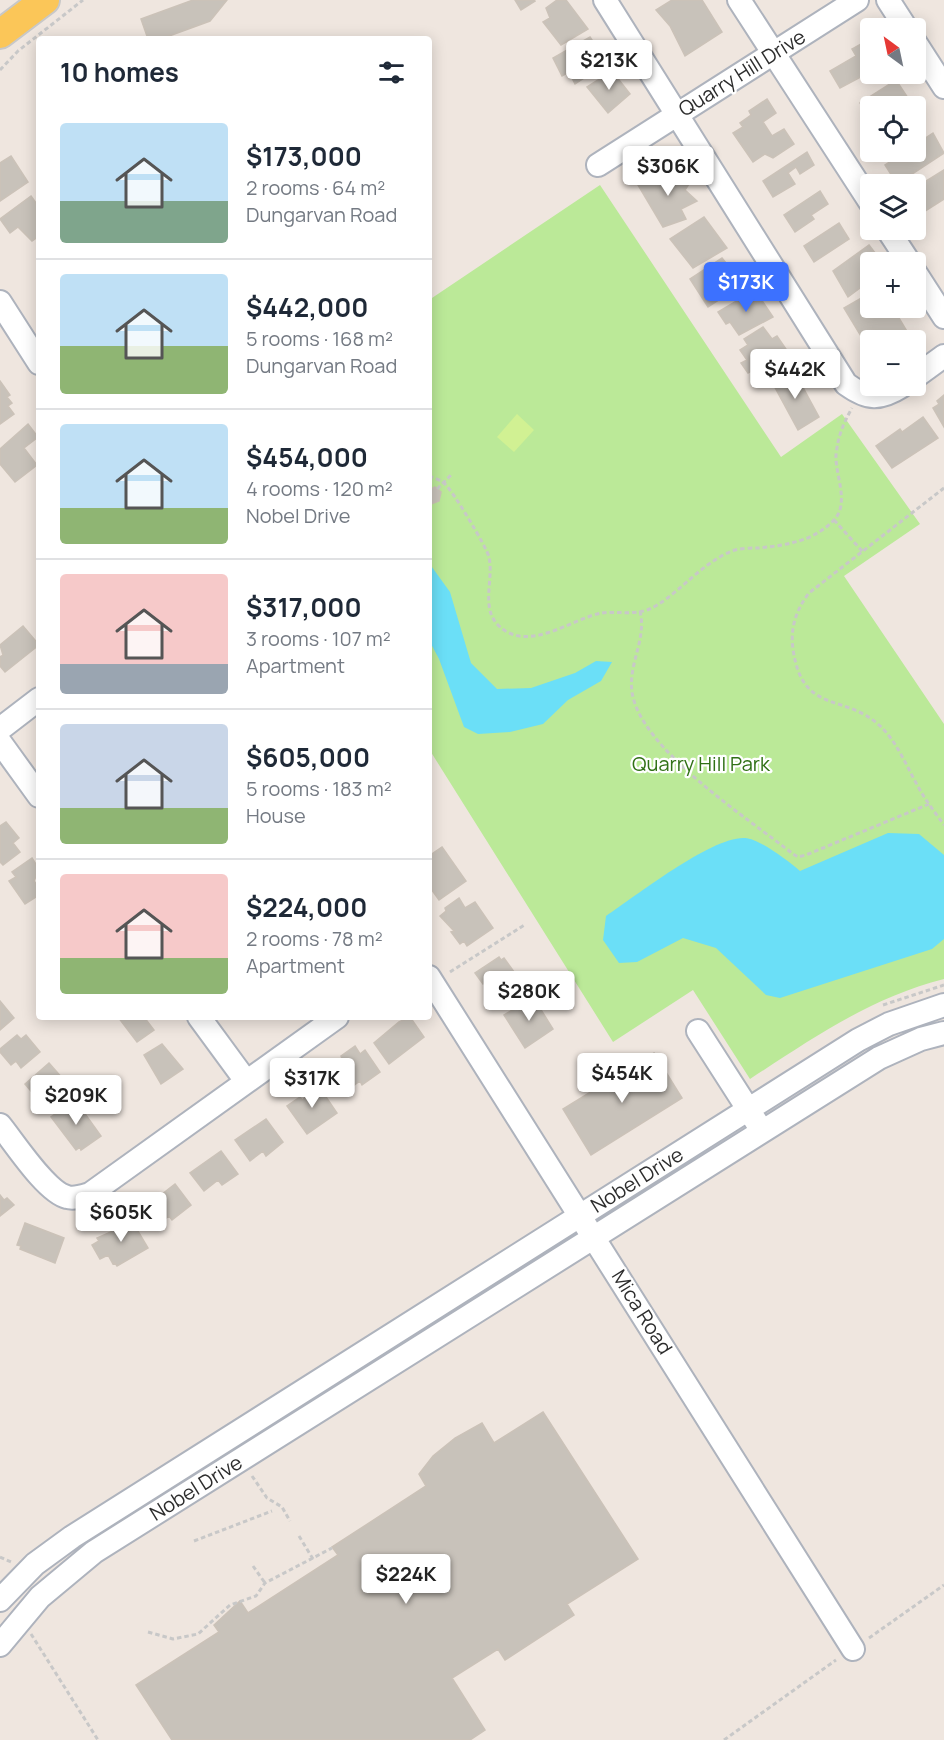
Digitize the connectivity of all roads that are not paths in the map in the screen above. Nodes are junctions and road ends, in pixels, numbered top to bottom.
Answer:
1 (45, 0) edge
2 (605, 0) edge
3 (739, 0) edge
4 (857, 0) edge
5 (888, 0) edge
6 (900, 18) edge
7 (0, 34) edge
8 (773, 53) junction
9 (926, 59) edge
10 (944, 87) edge
11 (678, 114) junction
12 (598, 165) dead end
13 (860, 187) edge
14 (926, 289) edge
15 (0, 302) edge
16 (944, 316) edge
17 (944, 356) edge
18 (36, 358) edge
19 (926, 369) edge
20 (860, 393) edge
21 (36, 701) edge
22 (0, 729) edge
23 (0, 742) edge
24 (36, 792) edge
25 (439, 975) edge
26 (944, 1005) edge
27 (201, 1020) edge
28 (333, 1020) edge
29 (877, 1029) junction
30 (698, 1031) dead end
31 (944, 1033) edge
32 (890, 1053) junction
33 (246, 1081) junction
34 (748, 1110) junction
35 (0, 1125) edge
36 (763, 1131) junction
37 (581, 1216) junction
38 (595, 1237) junction
39 (398, 1332) junction
40 (411, 1353) junction
41 (0, 1600) edge
42 (0, 1645) edge
43 (852, 1649) road end

1 - 7 main road
2 - 11 street
3 - 8 street
4 - 8 street, Quarry Hill Drive
5 - 6 street
8 - 11 street, Quarry Hill Drive
8 - 13 street
9 - 10 street
11 - 12 street, Quarry Hill Drive
11 - 20 street
14 - 16 street
15 - 18 street
17 - 19 street
21 - 22 street
23 - 24 street
25 - 37 street, Mica Road
26 - 29 street, Nobel Drive
27 - 33 street
28 - 33 street
29 - 32 street
29 - 34 street, Nobel Drive
30 - 34 street
31 - 32 street, Nobel Drive
32 - 36 street, Nobel Drive
33 - 35 street
34 - 36 street
34 - 37 street, Nobel Drive
36 - 38 street, Nobel Drive
37 - 38 street, Mica Road
37 - 39 street, Nobel Drive
38 - 40 street, Nobel Drive
38 - 43 street, Mica Road
39 - 40 street
39 - 41 street, Nobel Drive
40 - 42 street, Nobel Drive

